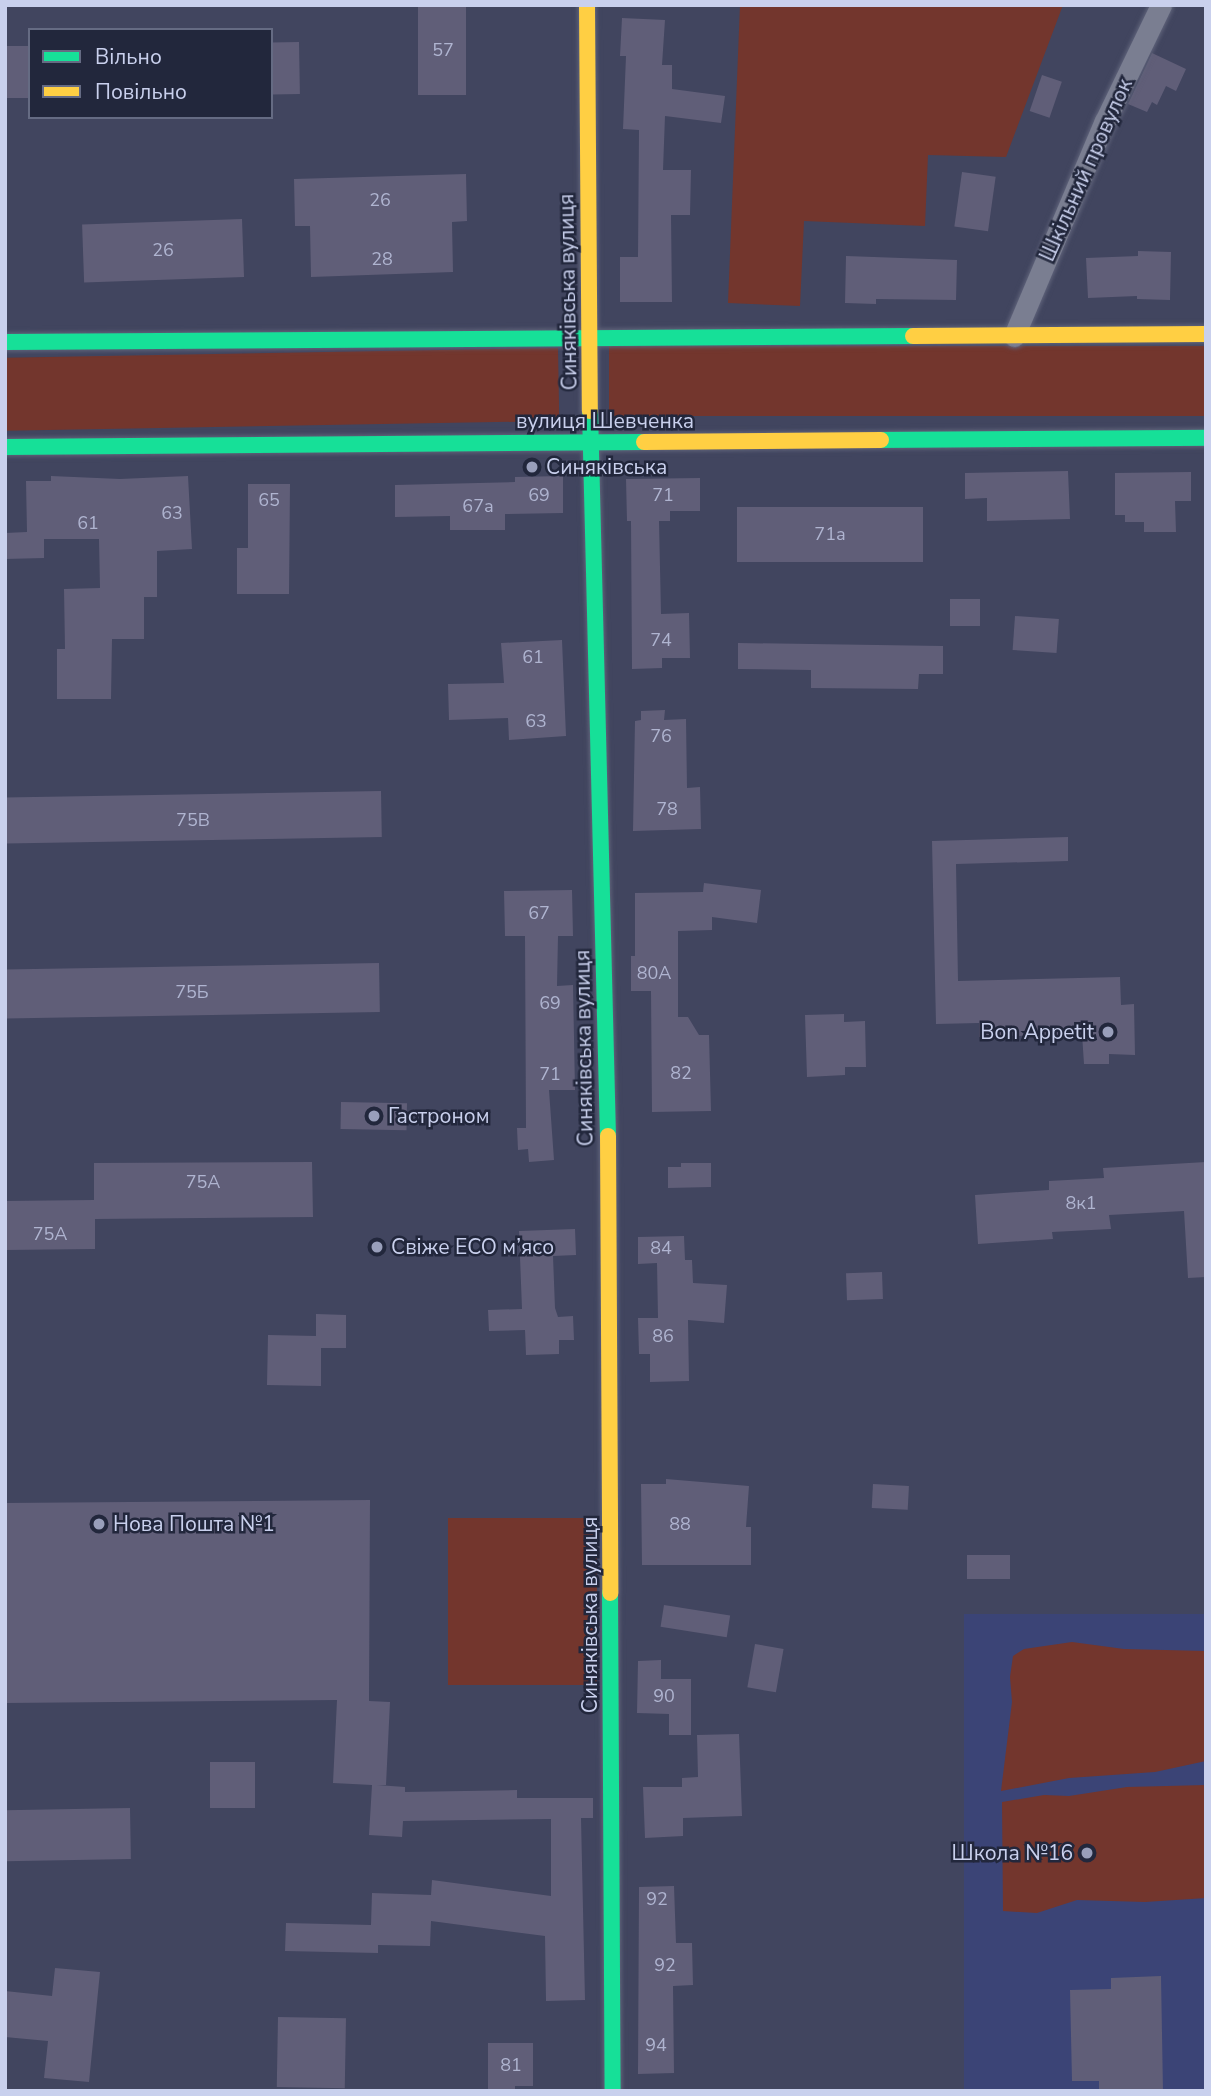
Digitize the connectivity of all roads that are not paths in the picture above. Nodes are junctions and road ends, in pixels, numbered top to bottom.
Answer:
1 (587, 5) edge
2 (1161, 5) edge
3 (1206, 334) edge
4 (1014, 336) junction
5 (589, 337) junction
6 (5, 342) edge
7 (1206, 438) edge
8 (590, 441) junction
9 (5, 447) edge
10 (613, 2091) edge

1 - 5 main road, Синяківська вулиця
2 - 4 street, Шкільний провулок
3 - 4 main road
4 - 5 main road
5 - 6 main road
5 - 8 main road, Синяківська вулиця
7 - 8 main road, вулиця Шевченка
8 - 9 main road, вулиця Шевченка
8 - 10 main road, Синяківська вулиця

